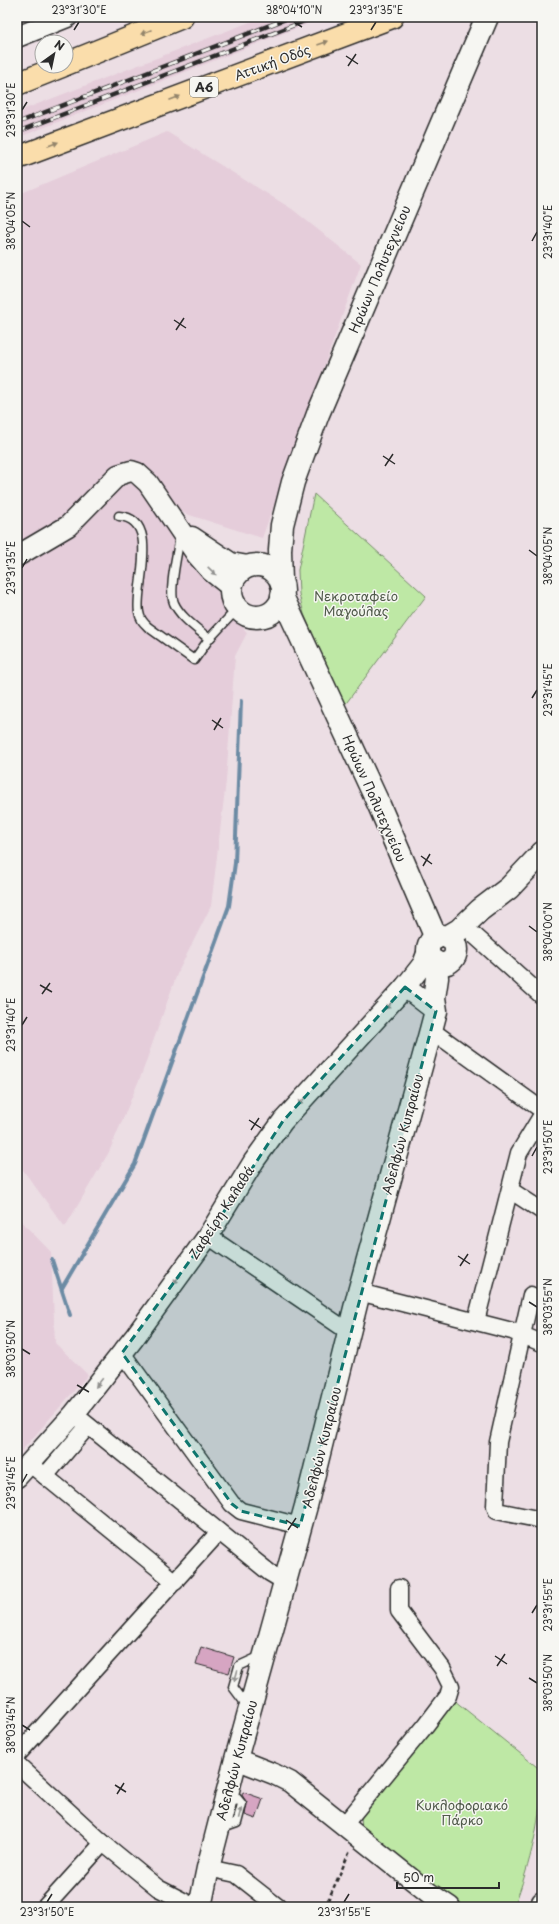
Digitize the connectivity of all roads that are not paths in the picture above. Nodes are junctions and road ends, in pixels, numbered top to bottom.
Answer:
1 (67, 17) edge
2 (182, 17) edge
3 (392, 17) edge
4 (487, 17) edge
5 (18, 36) edge
6 (74, 61) edge
7 (42, 74) edge
8 (17, 84) edge
9 (17, 158) edge
10 (119, 516) dead end
11 (282, 525) junction
12 (181, 529) junction
13 (17, 556) edge
14 (251, 565) junction
15 (231, 587) junction
16 (281, 589) junction
17 (238, 608) junction
18 (264, 616) junction
19 (209, 639) junction
20 (311, 658) junction
21 (542, 853) edge
22 (509, 888) junction
23 (474, 935) junction
24 (442, 950) junction
25 (405, 987) junction
26 (542, 996) edge
27 (433, 1020) junction
28 (542, 1110) edge
29 (542, 1115) edge
30 (510, 1190) junction
31 (542, 1211) edge
32 (208, 1236) junction
33 (359, 1292) junction
34 (531, 1295) dead end
35 (476, 1321) junction
36 (349, 1332) junction
37 (523, 1336) junction
38 (542, 1343) edge
39 (122, 1353) junction
40 (81, 1420) junction
41 (23, 1470) edge
42 (45, 1476) junction
43 (542, 1520) edge
44 (300, 1526) junction
45 (219, 1532) junction
46 (175, 1582) junction
47 (285, 1582) junction
48 (398, 1588) dead end
49 (17, 1755) edge
50 (236, 1759) junction
51 (17, 1764) edge
52 (350, 1830) junction
53 (102, 1843) junction
54 (208, 1868) junction
55 (542, 1902) edge
56 (45, 1907) edge
57 (195, 1907) edge
58 (200, 1907) edge
59 (278, 1907) edge
60 (450, 1907) edge
61 (541, 1907) edge

1 - 5 street
2 -> 6 highway
9 -> 3 highway, Αττική Οδός / Α6
4 - 11 main road, Ηρώων Πολυτεχνείου
7 - 8 highway
10 - 19 lane
11 - 14 main road, Ηρώων Πολυτεχνείου
11 - 16 main road, Ηρώων Πολυτεχνείου
12 - 13 street
12 - 14 street
12 -> 15 street
12 - 19 lane
14 - 15 main road
14 - 16 main road
15 - 17 main road
16 - 18 main road
16 - 20 main road, Ηρώων Πολυτεχνείου
17 - 18 main road
17 - 19 lane
18 - 20 main road, Ηρώων Πολυτεχνείου
20 - 24 main road, Ηρώων Πολυτεχνείου
21 - 22 main road
22 - 23 main road
22 - 24 main road
23 - 24 main road
23 - 26 street
24 - 25 street, Ζαφείρη Καλαθά
24 - 27 main road, Αδελφών Κυπραίου
25 - 27 street
25 -> 32 street, Ζαφείρη Καλαθά
27 - 28 street
27 - 33 main road, Αδελφών Κυπραίου
29 - 30 street
30 - 31 street
30 - 35 street
32 - 36 street
32 -> 39 street, Ζαφείρη Καλαθά
33 - 35 street
33 - 36 main road, Αδελφών Κυπραίου
34 - 37 street
35 - 37 street
36 - 44 main road, Αδελφών Κυπραίου
37 - 38 street
37 - 43 street
39 -> 40 street, Ζαφείρη Καλαθά
39 - 44 street
40 - 41 street, Ζαφείρη Καλαθά
40 - 42 street
40 - 45 street
41 - 42 street
42 - 46 street
44 - 47 main road, Αδελφών Κυπραίου
45 - 46 street
45 - 47 street
46 - 49 street
47 - 50 main road, Αδελφών Κυπραίου
48 - 52 street
50 - 52 street
50 - 54 main road, Αδελφών Κυπραίου
51 - 53 street
52 - 60 street
53 - 56 street
53 - 57 street
54 - 58 main road, Αδελφών Κυπραίου
54 - 59 street
55 - 61 street

